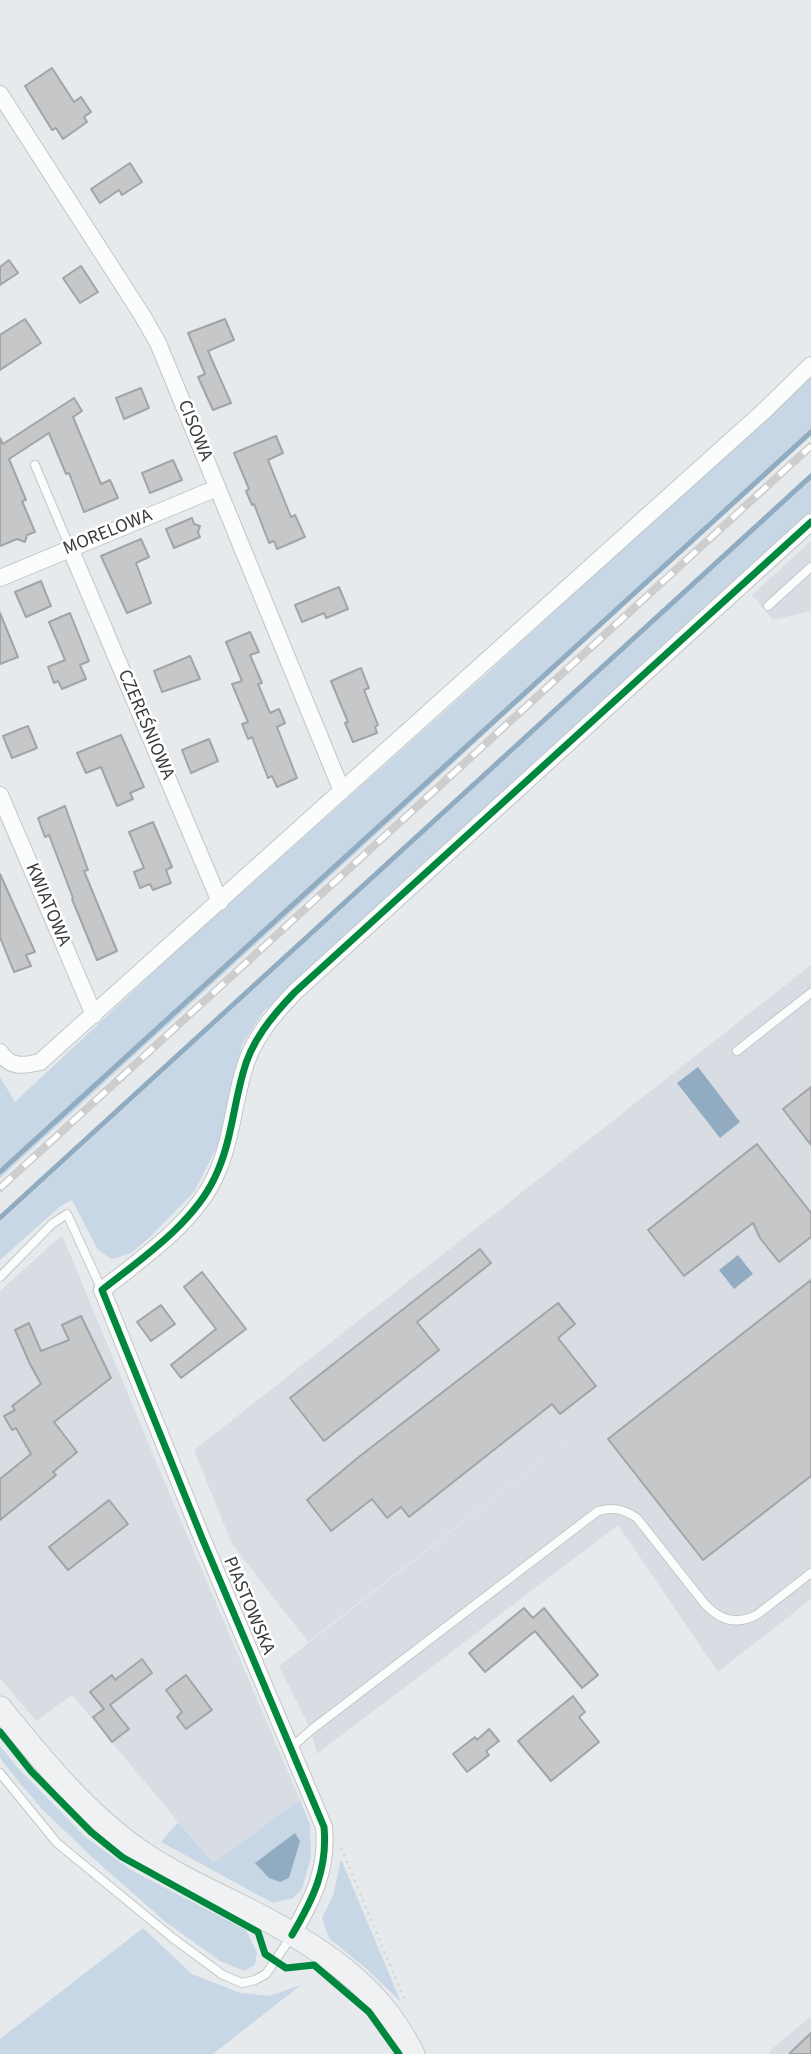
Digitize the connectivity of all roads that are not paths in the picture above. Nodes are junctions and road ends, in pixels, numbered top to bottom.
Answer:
1 (0, 94) edge
2 (811, 365) edge
3 (34, 465) dead end
4 (217, 488) junction
5 (811, 522) edge
6 (70, 548) junction
7 (811, 567) edge
8 (0, 578) edge
9 (768, 606) dead end
10 (342, 791) junction
11 (0, 795) edge
12 (220, 902) junction
13 (811, 993) edge
14 (94, 1015) junction
15 (737, 1051) dead end
16 (5, 1058) edge
17 (0, 1277) edge
18 (102, 1290) junction
19 (811, 1573) edge
20 (0, 1708) edge
21 (292, 1747) junction
22 (0, 1773) edge
23 (292, 1935) junction
24 (413, 2054) edge

1 - 4 street, CISOWA
2 - 10 street
3 - 6 lane
4 - 6 street, MORELOWA
4 - 10 street, CISOWA
5 - 18 street
6 - 8 street, MORELOWA
6 - 12 street, CZEREŚNIOWA
7 - 9 lane
10 - 12 street
11 - 14 street, KWIATOWA
12 - 14 street
13 - 15 lane
14 - 16 street
17 - 18 lane, PIASTOWSKA
18 - 21 street, PIASTOWSKA
19 - 21 lane
20 - 23 street
21 - 23 street, PIASTOWSKA
22 - 23 lane
23 - 24 street

